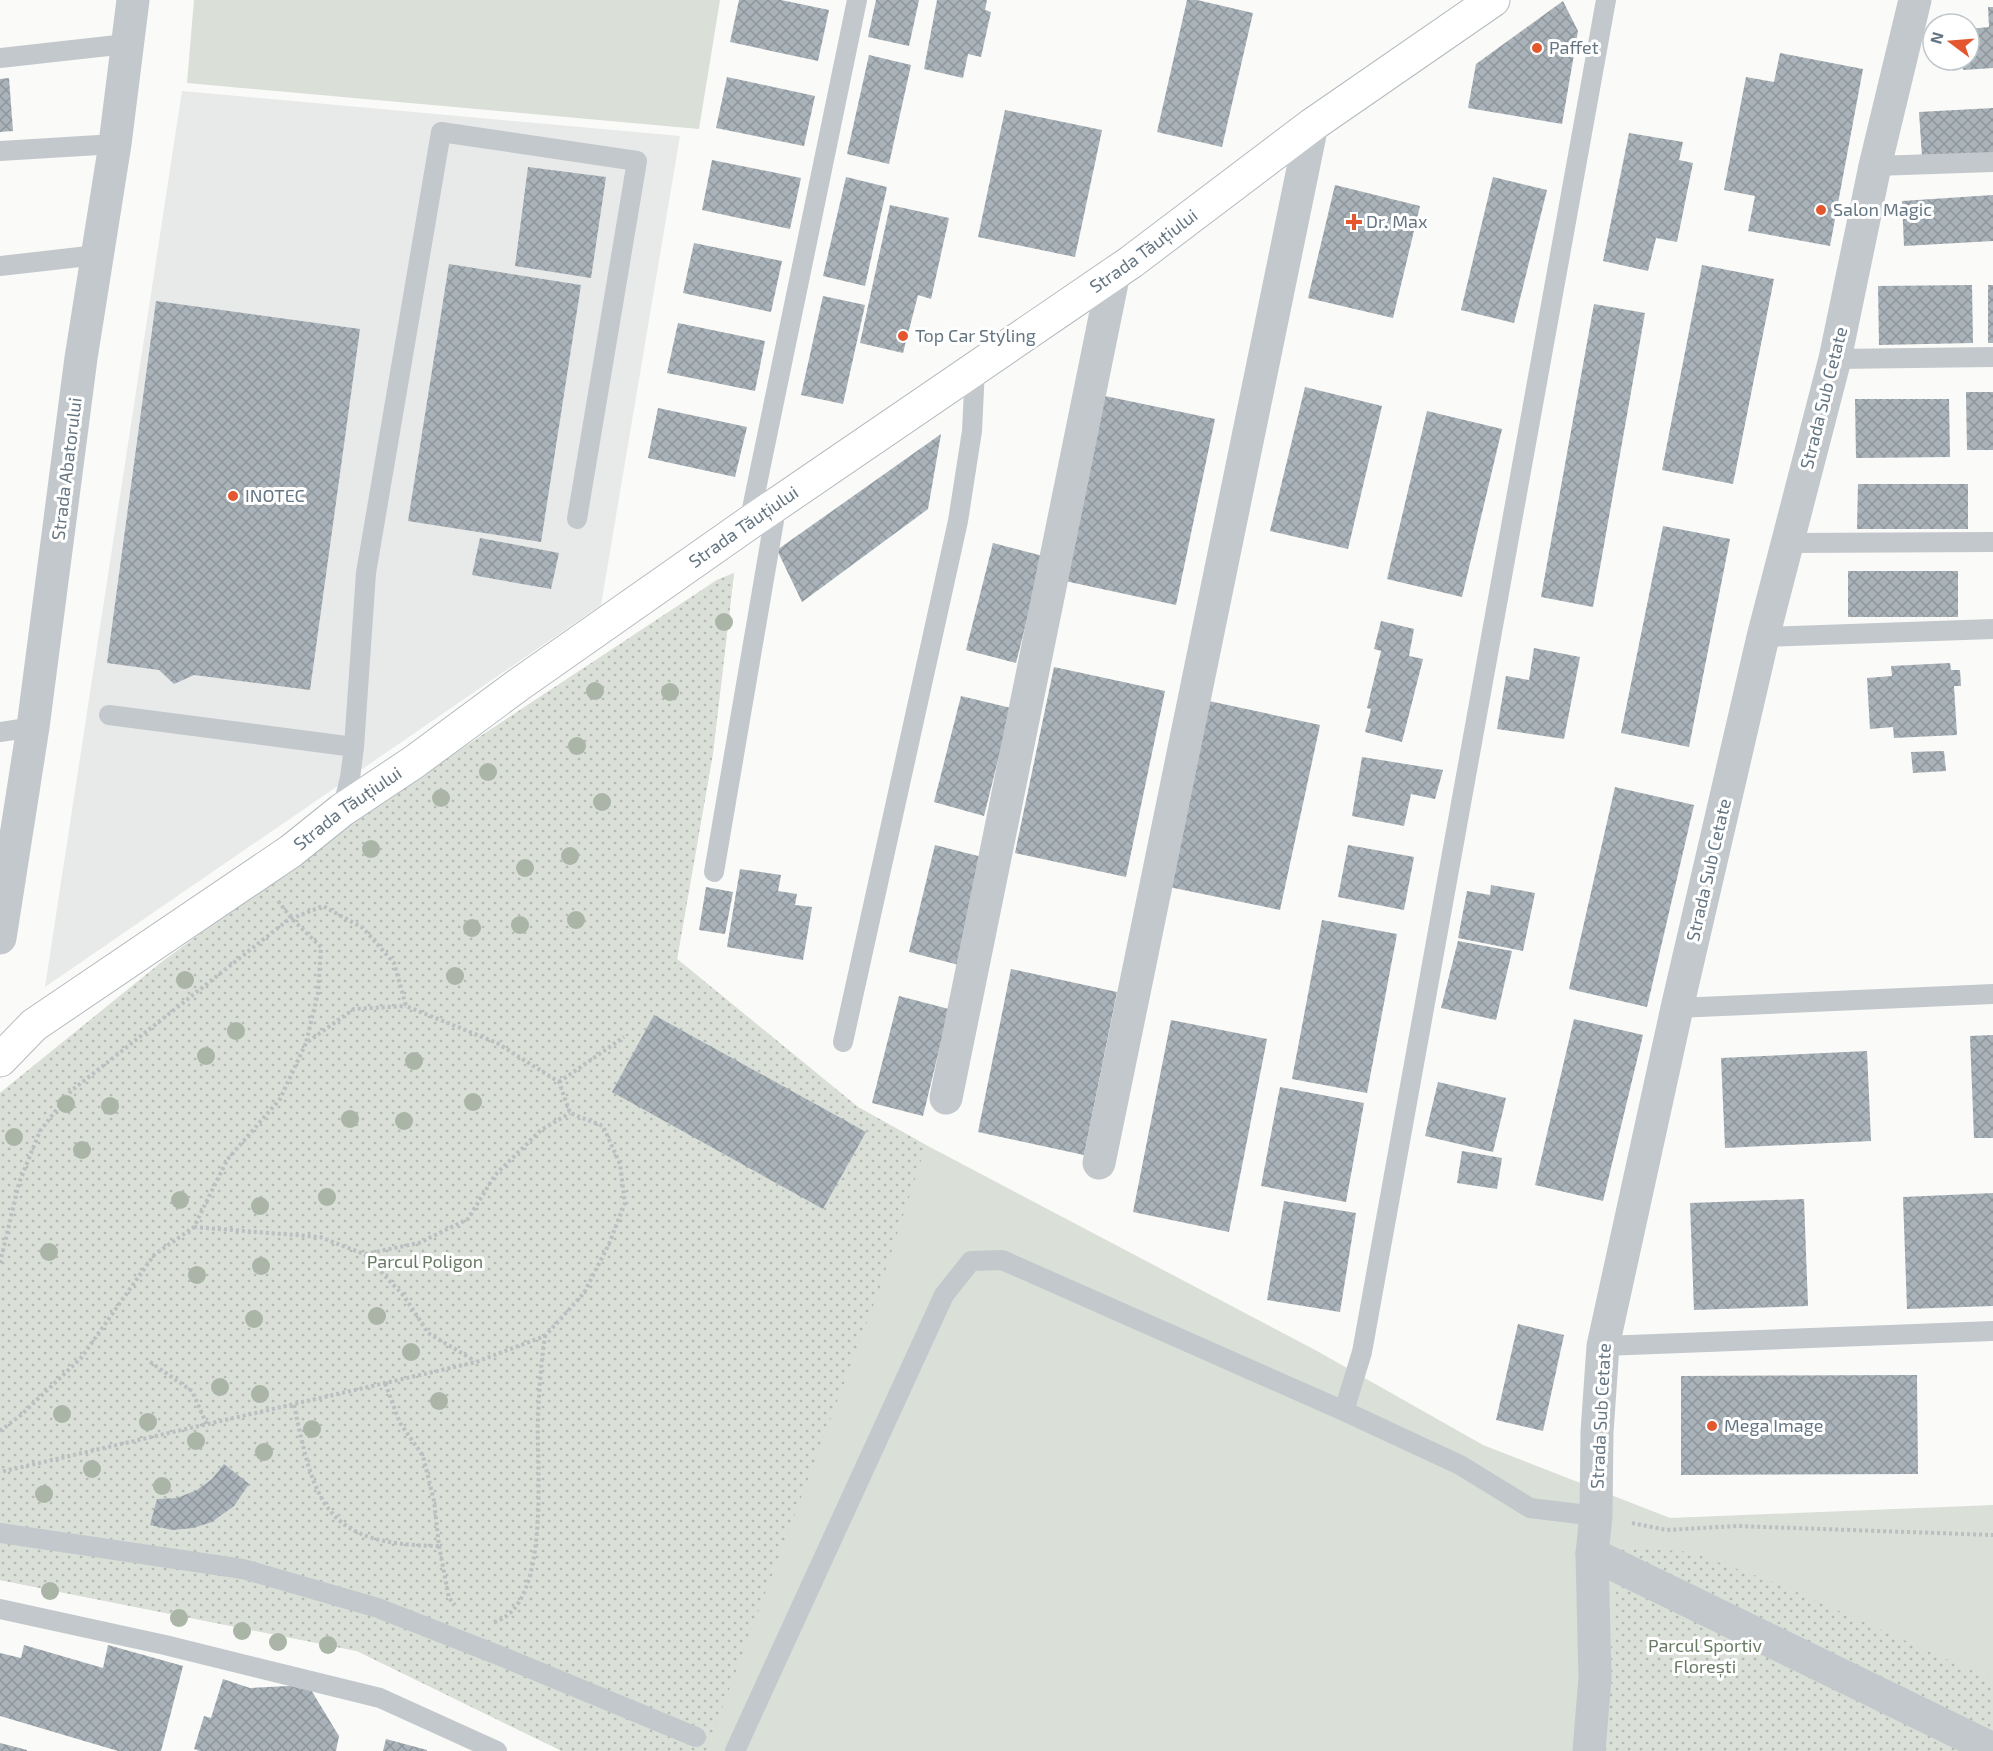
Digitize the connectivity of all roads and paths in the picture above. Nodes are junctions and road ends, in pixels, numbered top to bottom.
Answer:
1 (133, 0) edge
2 (857, 0) edge
3 (1493, 0) edge
4 (1606, 0) edge
5 (1915, 0) edge
6 (126, 44) junction
7 (0, 58) edge
8 (1312, 125) junction
9 (115, 144) junction
10 (0, 151) edge
11 (1993, 162) edge
12 (1875, 166) junction
13 (97, 255) junction
14 (0, 266) edge
15 (1114, 273) junction
16 (1993, 357) edge
17 (1835, 358) junction
18 (975, 368) junction
19 (777, 503) junction
20 (577, 519) dead end
21 (749, 522) junction
22 (1993, 542) edge
23 (1788, 543) junction
24 (1993, 629) edge
25 (1763, 637) junction
26 (109, 715) dead end
27 (33, 727) junction
28 (0, 732) edge
29 (354, 747) junction
30 (342, 810) junction
31 (714, 872) dead end
32 (292, 919) junction
33 (0, 938) edge
34 (1993, 994) edge
35 (406, 1006) junction
36 (1677, 1008) junction
37 (624, 1037) dead end
38 (843, 1041) dead end
39 (306, 1043) junction
40 (0, 1060) edge
41 (559, 1082) junction
42 (946, 1098) dead end
43 (570, 1113) junction
44 (1099, 1163) dead end
45 (194, 1227) junction
46 (364, 1254) junction
47 (0, 1263) edge
48 (1993, 1331) edge
49 (545, 1336) junction
50 (1603, 1346) junction
51 (150, 1362) dead end
52 (476, 1362) junction
53 (385, 1383) junction
54 (294, 1405) junction
55 (1344, 1411) junction
56 (207, 1425) junction
57 (0, 1431) edge
58 (0, 1472) edge
59 (1596, 1516) junction
60 (0, 1533) edge
61 (1993, 1535) edge
62 (439, 1546) junction
63 (1592, 1554) junction
64 (0, 1609) edge
65 (461, 1613) dead end
66 (487, 1624) dead end
67 (696, 1737) dead end
68 (1993, 1749) edge
69 (497, 1751) edge
70 (735, 1751) edge
71 (1589, 1751) edge

1 - 6 street, Strada Abatorului
2 - 21 lane
3 - 8 main road, Strada Tăuțiului
4 - 55 lane
5 - 12 street, Strada Sub Cetate
6 - 7 lane
6 - 9 street, Strada Abatorului
8 - 15 main road, Strada Tăuțiului
8 - 44 street
9 - 10 lane
9 - 13 street, Strada Abatorului
11 - 12 lane
12 - 17 street, Strada Sub Cetate
13 - 14 lane
13 - 27 street, Strada Abatorului
15 - 18 main road, Strada Tăuțiului
15 - 42 street
16 - 17 lane
17 - 23 street, Strada Sub Cetate
18 - 19 main road, Strada Tăuțiului
18 - 38 lane
19 - 21 main road, Strada Tăuțiului
19 - 31 lane
20 - 29 lane
21 - 30 main road, Strada Tăuțiului
22 - 23 lane
23 - 25 street, Strada Sub Cetate
24 - 25 lane
25 - 36 street, Strada Sub Cetate
26 - 29 lane
27 - 28 lane
27 - 33 street, Strada Abatorului
29 - 30 lane
30 - 40 main road, Strada Tăuțiului
32 - 35 path
32 - 39 path
32 - 47 path
34 - 36 lane
35 - 39 path
35 - 41 path
36 - 50 street, Strada Sub Cetate
37 - 41 path
39 - 45 path
41 - 43 path
43 - 46 path
43 - 49 path
45 - 46 path
45 - 57 path
46 - 52 path
48 - 50 lane
49 - 52 path
49 - 66 path
50 - 59 street, Strada Sub Cetate
51 - 56 path
52 - 53 path
53 - 54 path
53 - 62 path
54 - 56 path
54 - 62 path
55 - 59 lane
55 - 70 lane
56 - 58 path
59 - 61 path
59 - 63 street, Strada Sub Cetate
60 - 67 lane
62 - 65 path
63 - 68 street
63 - 71 street, Strada Sub Cetate
64 - 69 lane

